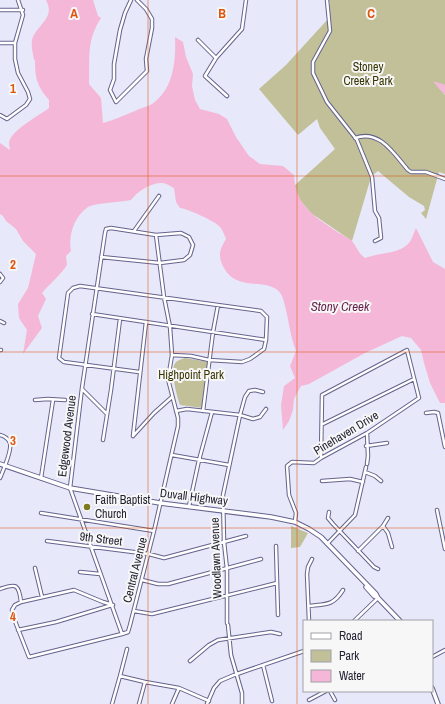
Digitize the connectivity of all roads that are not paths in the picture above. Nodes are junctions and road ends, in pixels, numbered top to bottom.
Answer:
1 (18, 0) edge
2 (131, 0) edge
3 (137, 0) edge
4 (246, 0) edge
5 (327, 0) edge
6 (0, 10) edge
7 (23, 10) junction
8 (198, 40) dead end
9 (0, 43) edge
10 (15, 43) junction
11 (216, 58) junction
12 (227, 96) dead end
13 (0, 115) edge
14 (355, 138) junction
15 (445, 179) edge
16 (159, 196) dead end
17 (134, 231) junction
18 (156, 235) junction
19 (375, 241) dead end
20 (101, 257) junction
21 (160, 263) junction
22 (0, 274) edge
23 (0, 282) edge
24 (96, 288) junction
25 (164, 297) junction
26 (218, 305) junction
27 (92, 314) junction
28 (120, 319) junction
29 (0, 321) edge
30 (146, 322) junction
31 (4, 323) dead end
32 (170, 326) junction
33 (213, 332) junction
34 (266, 340) junction
35 (172, 355) junction
36 (209, 360) junction
37 (85, 365) junction
38 (114, 368) junction
39 (139, 372) junction
40 (414, 379) junction
41 (82, 388) junction
42 (263, 392) dead end
43 (172, 397) junction
44 (35, 400) dead end
45 (53, 400) junction
46 (65, 400) dead end
47 (266, 409) dead end
48 (203, 411) junction
49 (176, 412) junction
50 (212, 412) junction
51 (426, 413) dead end
52 (107, 414) junction
53 (240, 415) junction
54 (323, 424) junction
55 (366, 433) junction
56 (0, 435) edge
57 (444, 435) edge
58 (103, 440) dead end
59 (387, 443) dead end
60 (366, 446) junction
61 (445, 447) edge
62 (172, 455) junction
63 (322, 458) junction
64 (199, 460) junction
65 (0, 464) edge
66 (229, 465) junction
67 (4, 466) junction
68 (365, 472) junction
69 (0, 478) edge
70 (41, 478) junction
71 (322, 481) dead end
72 (381, 481) dead end
73 (363, 482) junction
74 (70, 488) junction
75 (160, 503) junction
76 (189, 506) junction
77 (437, 510) dead end
78 (223, 511) junction
79 (329, 512) dead end
80 (41, 513) dead end
81 (388, 518) dead end
82 (81, 520) junction
83 (294, 522) junction
84 (383, 526) junction
85 (154, 531) junction
86 (340, 532) junction
87 (246, 536) dead end
88 (47, 541) dead end
89 (224, 542) junction
90 (327, 544) junction
91 (276, 546) dead end
92 (90, 547) junction
93 (392, 547) dead end
94 (445, 549) edge
95 (358, 551) junction
96 (149, 554) junction
97 (261, 559) dead end
98 (312, 559) dead end
99 (35, 568) dead end
100 (227, 569) junction
101 (378, 569) dead end
102 (80, 572) dead end
103 (100, 574) junction
104 (142, 580) junction
105 (277, 583) junction
106 (0, 589) edge
107 (343, 590) dead end
108 (226, 596) junction
109 (42, 597) junction
110 (378, 598) junction
111 (21, 602) junction
112 (113, 605) junction
113 (308, 606) junction
114 (134, 611) junction
115 (278, 615) dead end
116 (309, 620) edge
117 (355, 620) edge
118 (399, 620) edge
119 (18, 630) junction
120 (122, 634) junction
121 (280, 634) dead end
122 (229, 638) junction
123 (126, 649) dead end
124 (445, 650) edge
125 (303, 651) edge
126 (433, 656) edge
127 (190, 661) dead end
128 (263, 665) junction
129 (237, 674) junction
130 (120, 676) junction
131 (145, 682) junction
132 (179, 688) junction
133 (433, 691) edge
134 (324, 692) edge
135 (331, 692) edge
136 (309, 700) dead end
137 (335, 700) dead end
138 (272, 701) dead end
139 (208, 702) edge
140 (112, 704) edge
141 (139, 704) edge
142 (172, 704) edge
143 (242, 704) edge
144 (438, 704) edge

1 - 7 street
2 - 3 street
4 - 11 street
5 - 14 street
6 - 7 street
7 - 10 street
8 - 11 street
9 - 10 street
10 - 13 street
11 - 12 street
14 - 15 street
14 - 19 street
16 - 17 street
17 - 18 street
17 - 20 street, Edgewood Avenue
18 - 21 street, Central Avenue
18 - 21 street
20 - 21 street
20 - 24 street, Edgewood Avenue
21 - 25 street, Central Avenue
22 - 23 street
24 - 25 street
24 - 27 street, Edgewood Avenue
24 - 37 street
25 - 26 street
25 - 32 street, Central Avenue
26 - 33 street
26 - 34 street
27 - 28 street
27 - 37 street, Edgewood Avenue
28 - 30 street
28 - 38 street
29 - 31 street
30 - 32 street
30 - 39 street
32 - 33 street
32 - 35 street, Central Avenue
33 - 34 street
33 - 36 street
34 - 36 street
35 - 36 street
35 - 43 street, Central Avenue
36 - 48 street
37 - 38 street
37 - 41 street, Edgewood Avenue
38 - 39 street
38 - 52 street
39 - 43 street
40 - 54 street
40 - 54 street
40 - 55 street, Pinehaven Drive
41 - 52 street
41 - 74 street, Edgewood Avenue
42 - 53 street, Woodlawn Avenue
43 - 49 street, Central Avenue
44 - 45 street
45 - 46 street
45 - 70 street
47 - 53 street
48 - 49 street
48 - 50 street
49 - 62 street, Central Avenue
50 - 53 street
50 - 64 street
51 - 57 street
52 - 58 street
53 - 66 street, Woodlawn Avenue
54 - 63 street
55 - 60 street
55 - 63 street, Pinehaven Drive
56 - 67 street
57 - 61 street
59 - 60 street
60 - 68 street
62 - 64 street
62 - 75 street, Central Avenue
63 - 83 street, Pinehaven Drive
64 - 66 street
64 - 76 street
65 - 67 street, Duvall Highway
66 - 78 street, Woodlawn Avenue
67 - 69 street
67 - 70 street, Duvall Highway
68 - 72 street
68 - 73 street
70 - 74 street, Duvall Highway
71 - 73 street
73 - 86 street
74 - 75 street, Duvall Highway
74 - 82 street, Edgewood Avenue
75 - 76 street, Duvall Highway
75 - 85 street, Central Avenue
76 - 78 street, Duvall Highway
77 - 94 street
78 - 83 street, Duvall Highway
78 - 89 street, Woodlawn Avenue
79 - 86 street
80 - 82 street
81 - 84 street
82 - 85 street
82 - 92 street, Edgewood Avenue
83 - 90 street, Duvall Highway
84 - 93 street
84 - 95 street
85 - 96 street, Central Avenue
86 - 90 street
86 - 95 street
87 - 89 street, 9th Street
88 - 92 street, 9th Street
89 - 96 street, 9th Street
89 - 100 street, Woodlawn Avenue
90 - 110 street, Duvall Highway
91 - 105 street
92 - 96 street, 9th Street
92 - 103 street, Edgewood Avenue
95 - 101 street
96 - 104 street, Central Avenue
97 - 100 street
98 - 113 street
99 - 109 street
100 - 104 street
100 - 108 street, Woodlawn Avenue
102 - 103 street
103 - 112 street, Edgewood Avenue
104 - 114 street, Central Avenue
105 - 108 street
105 - 115 street
106 - 111 street
107 - 113 street
108 - 114 street
108 - 122 street, Woodlawn Avenue
109 - 111 street
109 - 112 street
110 - 117 street
110 - 118 street, Duvall Highway
111 - 119 street
112 - 119 street
112 - 120 street, Edgewood Avenue
113 - 116 street
114 - 120 street, Central Avenue
119 - 120 street
121 - 122 street
122 - 127 street
122 - 129 street, Woodlawn Avenue
123 - 130 street
124 - 126 street
125 - 128 street
128 - 129 street
128 - 138 street
129 - 139 street
129 - 143 street, Woodlawn Avenue
130 - 131 street
130 - 140 street
131 - 132 street
131 - 141 street
132 - 139 street
132 - 142 street
133 - 144 street
134 - 136 street
135 - 137 street

